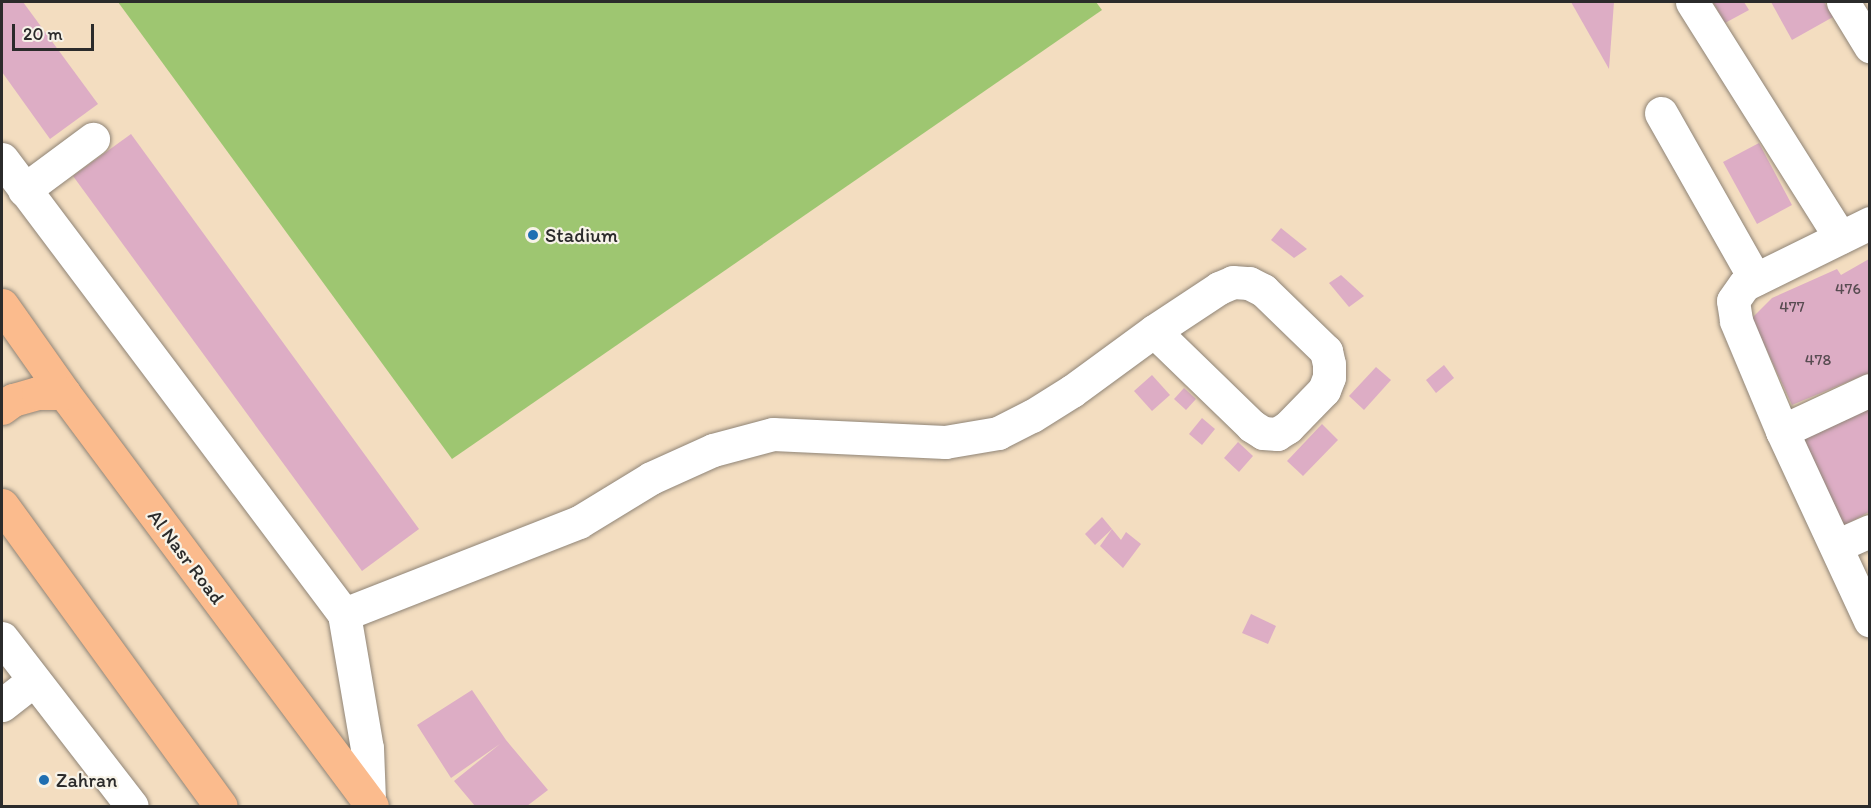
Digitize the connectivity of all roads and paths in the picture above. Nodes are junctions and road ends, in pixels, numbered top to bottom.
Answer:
1 (1692, 2) edge
2 (1843, 2) edge
3 (1869, 46) edge
4 (1661, 113) dead end
5 (93, 139) dead end
6 (2, 159) edge
7 (24, 190) junction
8 (1869, 223) edge
9 (1840, 237) junction
10 (1755, 279) junction
11 (2, 305) edge
12 (1154, 331) junction
13 (1869, 390) edge
14 (64, 393) junction
15 (2, 408) edge
16 (1782, 431) junction
17 (2, 505) edge
18 (1869, 531) edge
19 (1836, 546) junction
20 (344, 614) junction
21 (1869, 621) edge
22 (2, 638) edge
23 (33, 681) junction
24 (2, 705) edge
25 (371, 804) edge
26 (132, 807) edge
27 (221, 807) edge

1 - 9 street
2 - 3 street
4 - 10 street
5 - 7 street
6 - 7 street
7 - 20 street
8 - 9 street
9 - 10 street
10 - 16 street
11 - 14 main road, Al Nasr Road
12 - 12 street
12 - 20 street
13 - 16 street
14 - 15 main road
14 - 25 main road, Al Nasr Road
16 - 19 street
17 - 27 main road
18 - 19 street
19 - 21 street
20 - 25 street
22 - 23 street
23 - 24 street
23 - 26 street

